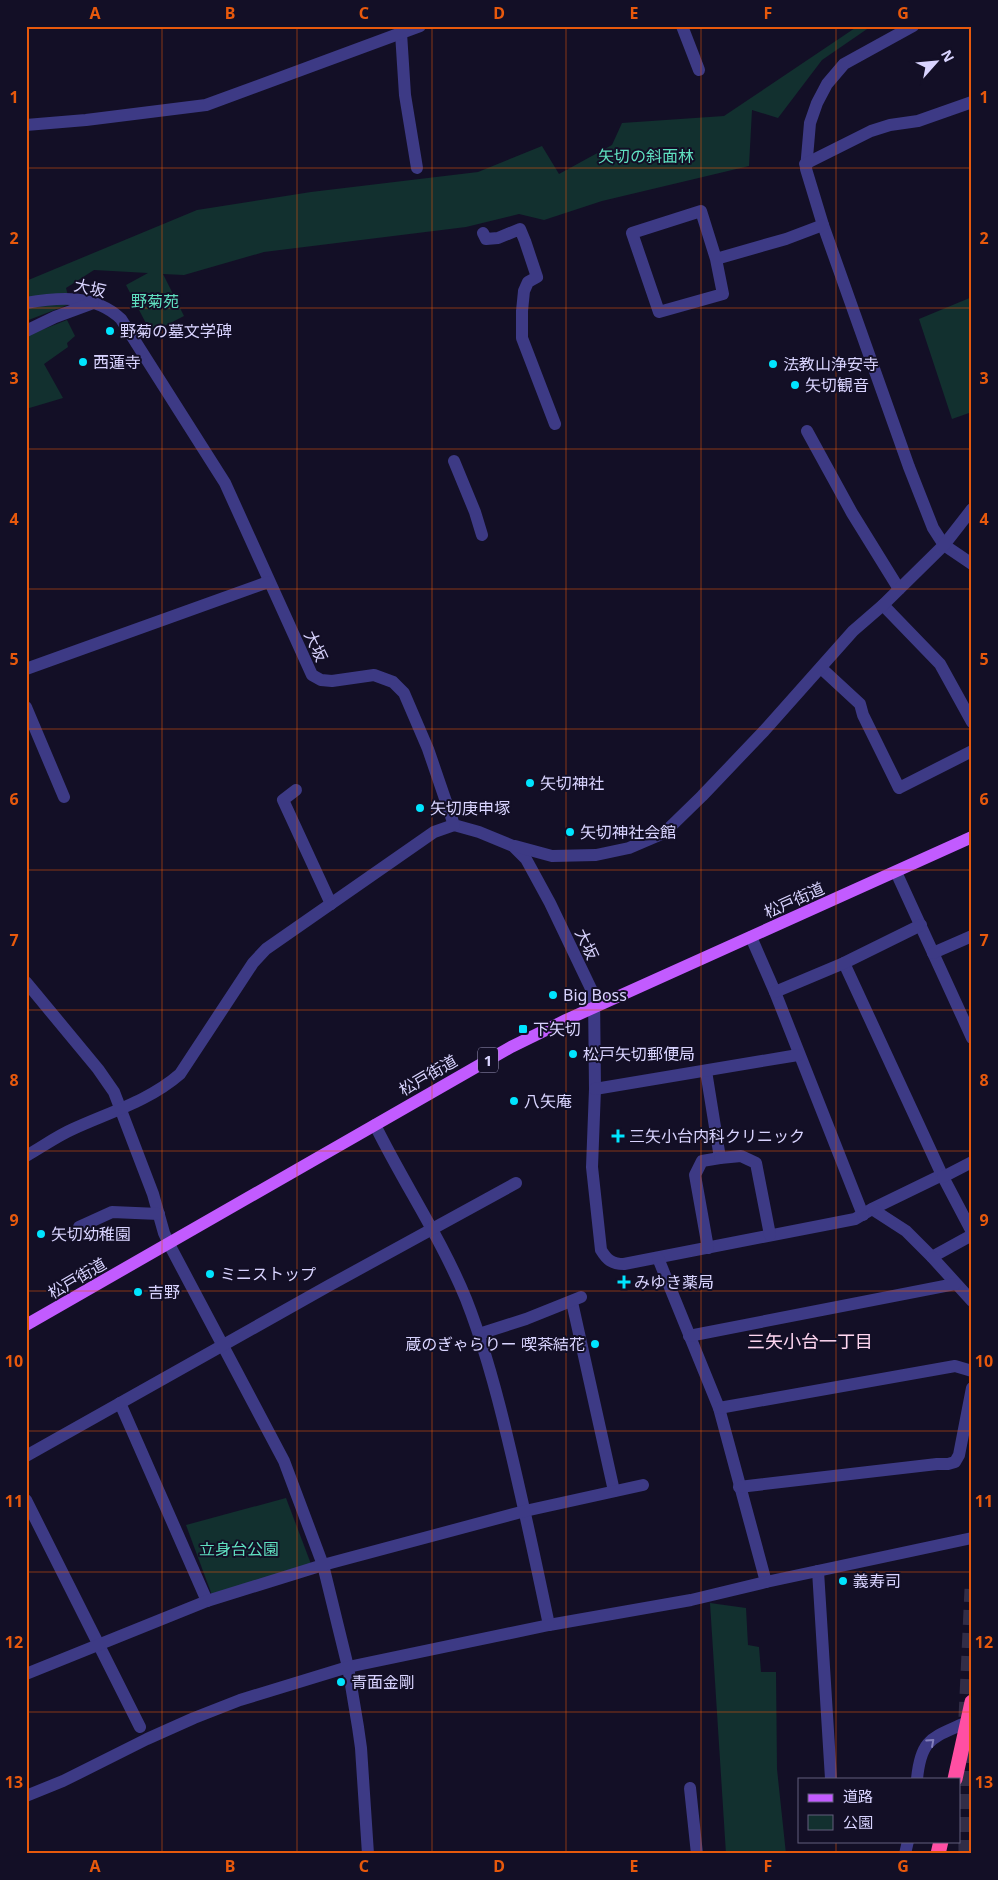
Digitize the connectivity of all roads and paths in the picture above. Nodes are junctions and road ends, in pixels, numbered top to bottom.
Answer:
1 (420, 26) edge
2 (682, 26) edge
3 (913, 26) edge
4 (404, 30) edge
5 (699, 70) dead end
6 (972, 102) edge
7 (26, 125) edge
8 (805, 164) junction
9 (417, 168) dead end
10 (823, 225) junction
11 (483, 233) dead end
12 (716, 259) junction
13 (26, 303) edge
14 (93, 303) junction
15 (26, 331) edge
16 (555, 424) dead end
17 (807, 431) dead end
18 (454, 461) dead end
19 (972, 509) edge
20 (482, 535) dead end
21 (944, 545) junction
22 (972, 564) edge
23 (268, 582) junction
24 (899, 589) junction
25 (883, 605) junction
26 (821, 668) junction
27 (26, 669) edge
28 (26, 707) edge
29 (972, 722) edge
30 (972, 751) edge
31 (296, 790) dead end
32 (64, 797) dead end
33 (454, 825) junction
34 (972, 837) edge
35 (513, 846) junction
36 (896, 872) junction
37 (331, 904) junction
38 (921, 925) junction
39 (972, 936) edge
40 (751, 937) junction
41 (933, 953) junction
42 (844, 963) junction
43 (26, 982) edge
44 (775, 992) junction
45 (595, 1008) junction
46 (966, 1013) edge
47 (972, 1038) edge
48 (798, 1055) junction
49 (706, 1071) junction
50 (595, 1089) junction
51 (121, 1109) junction
52 (375, 1125) junction
53 (26, 1156) edge
54 (720, 1158) junction
55 (972, 1162) edge
56 (943, 1176) junction
57 (516, 1183) dead end
58 (867, 1212) junction
59 (159, 1214) junction
60 (79, 1227) dead end
61 (432, 1228) junction
62 (972, 1234) edge
63 (770, 1235) junction
64 (169, 1244) junction
65 (708, 1248) junction
66 (932, 1257) junction
67 (658, 1258) junction
68 (955, 1284) junction
69 (972, 1301) edge
70 (26, 1326) edge
71 (479, 1334) junction
72 (689, 1336) junction
73 (224, 1346) junction
74 (972, 1371) edge
75 (972, 1388) edge
76 (120, 1403) junction
77 (718, 1408) junction
78 (26, 1456) edge
79 (643, 1485) dead end
80 (739, 1487) junction
81 (614, 1491) junction
82 (26, 1500) edge
83 (526, 1511) junction
84 (972, 1538) edge
85 (323, 1565) junction
86 (818, 1571) junction
87 (766, 1582) junction
88 (207, 1601) junction
89 (549, 1625) junction
90 (98, 1644) junction
91 (348, 1667) junction
92 (26, 1674) edge
93 (972, 1702) tunnel mouth
94 (967, 1722) junction
95 (140, 1727) dead end
96 (831, 1778) edge
97 (917, 1778) edge
98 (955, 1778) edge
99 (690, 1788) dead end
100 (26, 1796) edge
101 (368, 1854) edge
102 (697, 1854) edge

1 - 4 street
2 - 5 street
3 - 8 street
4 - 7 street
4 - 9 street
6 - 8 street
8 - 10 street
10 - 12 street
10 - 21 street
11 - 16 street
12 - 12 street
13 - 14 street, 大坂
14 - 15 street
14 - 23 street, 大坂
17 - 24 street
18 - 20 street
19 - 21 street
21 - 22 street
21 - 24 street
23 - 27 street
23 - 33 street, 大坂
24 - 25 street
25 - 26 street
25 - 29 street
26 - 30 street
26 - 35 street
28 - 32 street
31 - 37 street
33 - 35 street, 大坂
33 - 37 street
34 - 36 main road, 松戸街道 / 1
35 - 45 street, 大坂
36 - 38 street
36 - 40 main road, 松戸街道 / 1
37 - 51 street
38 - 41 street
38 - 42 street
39 - 41 street
40 - 44 street
40 - 45 main road, 松戸街道 / 1
41 - 46 street
42 - 44 street
42 - 56 street
43 - 51 street
44 - 48 street
45 - 50 street, 大坂
45 - 52 main road, 松戸街道 / 1
46 - 47 street
48 - 49 street
48 - 58 street
49 - 50 street
49 - 54 street
50 - 67 street, 大坂
51 - 53 street
51 - 59 street
52 - 61 street
52 - 64 main road, 松戸街道 / 1
54 - 63 street
54 - 65 street
55 - 56 street
56 - 58 street
56 - 62 street
57 - 61 street
58 - 63 street
58 - 66 street
59 - 60 street
59 - 64 street
61 - 71 street
61 - 73 street
62 - 66 street
63 - 65 street
64 - 70 main road, 松戸街道 / 1
64 - 73 street
65 - 67 street
66 - 68 street
67 - 72 street
68 - 69 street
68 - 72 street
71 - 81 street
71 - 83 street
72 - 77 street
73 - 76 street
73 - 85 street
74 - 77 street
75 - 80 street
76 - 78 street
76 - 88 street
77 - 80 street
79 - 81 street
80 - 87 street
81 - 83 street
82 - 90 street
83 - 85 street
83 - 89 street
84 - 86 street
85 - 88 street
85 - 91 street
86 - 87 street
86 - 96 street
87 - 89 street
88 - 90 street
89 - 91 street
90 - 92 street
90 - 95 street
91 - 100 street
91 - 101 street
93 - 94 highway
97 -> 94 street
94 - 98 highway
99 - 102 street

